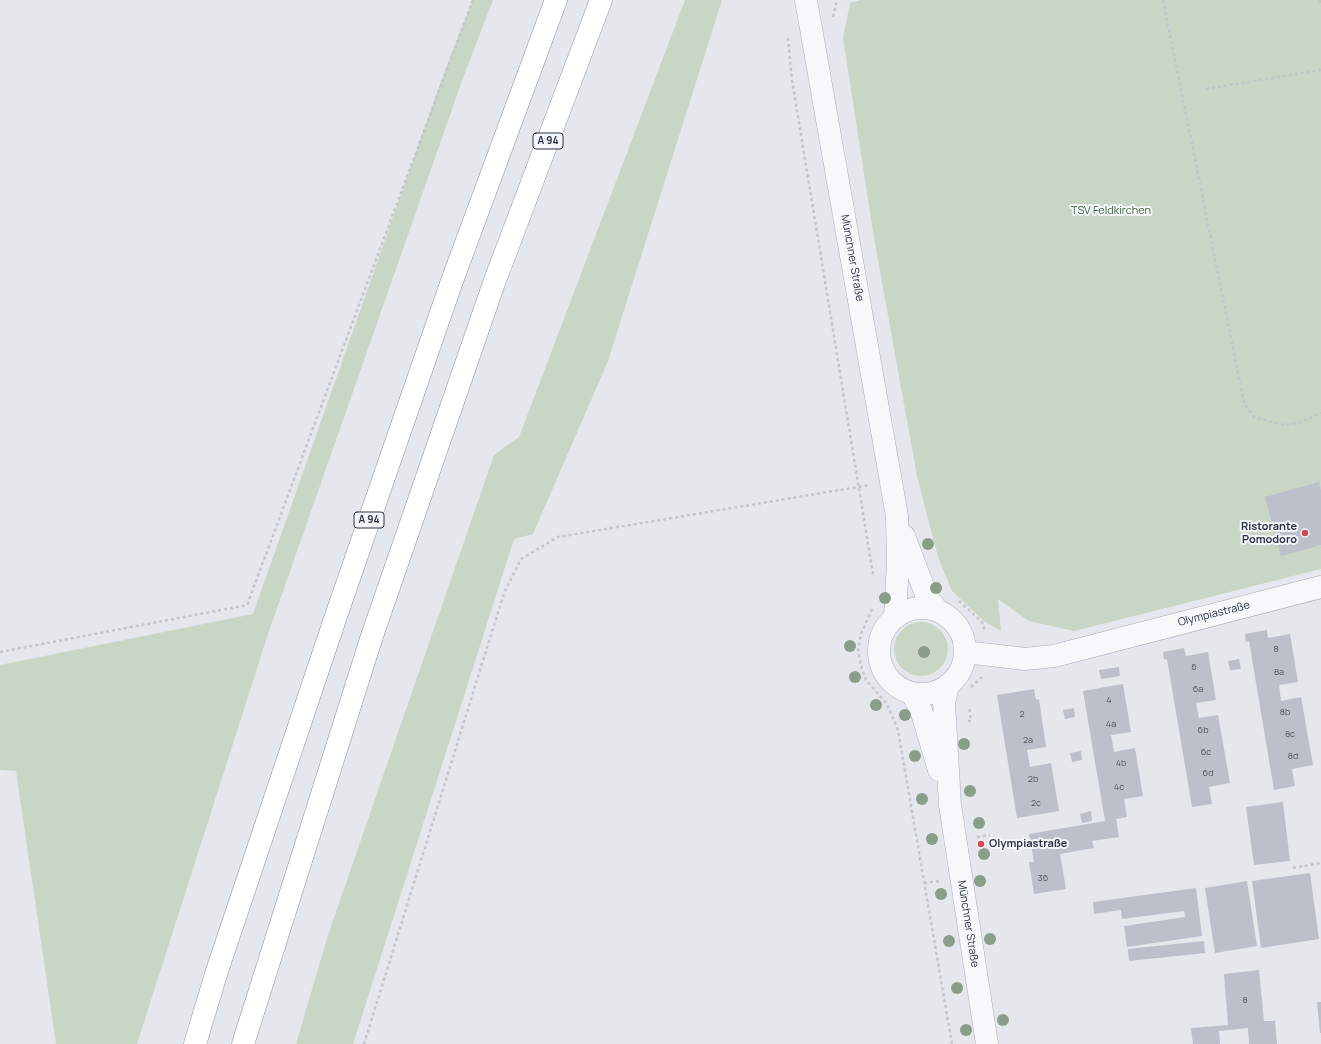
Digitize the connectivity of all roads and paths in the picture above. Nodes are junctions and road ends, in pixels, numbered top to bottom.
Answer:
1 (473, 0) edge
2 (556, 0) edge
3 (601, 0) edge
4 (806, 0) edge
5 (1163, 0) edge
6 (1320, 0) edge
7 (1321, 4) edge
8 (1321, 70) edge
9 (792, 80) dead end
10 (1206, 89) dead end
11 (1321, 413) edge
12 (850, 489) dead end
13 (897, 516) junction
14 (874, 579) dead end
15 (1321, 587) edge
16 (872, 607) dead end
17 (938, 611) junction
18 (895, 618) junction
19 (0, 652) edge
20 (965, 652) junction
21 (948, 685) junction
22 (912, 693) junction
23 (950, 805) junction
24 (990, 835) dead end
25 (974, 837) dead end
26 (1321, 864) edge
27 (1293, 868) dead end
28 (946, 880) dead end
29 (924, 883) junction
30 (195, 1044) edge
31 (243, 1044) edge
32 (364, 1044) edge
33 (952, 1044) edge
34 (987, 1044) edge

1 - 19 path
2 - 30 highway, A 94
3 - 31 highway, A 94
4 - 13 street, Münchner Straße
5 - 11 path
6 - 7 path
8 - 10 path
9 - 14 path
12 - 32 path
13 - 17 street, Münchner Straße
13 - 18 street, Münchner Straße
15 - 20 street, Olympiastraße
16 - 29 path
17 - 18 street, Münchner Straße
17 - 20 street, Münchner Straße
18 - 22 street, Münchner Straße
20 - 21 street, Münchner Straße
21 - 22 street, Münchner Straße
21 - 23 street, Münchner Straße
22 - 23 street, Münchner Straße
23 - 34 street, Münchner Straße
24 - 25 path
26 - 27 path
28 - 29 path
29 - 33 path

